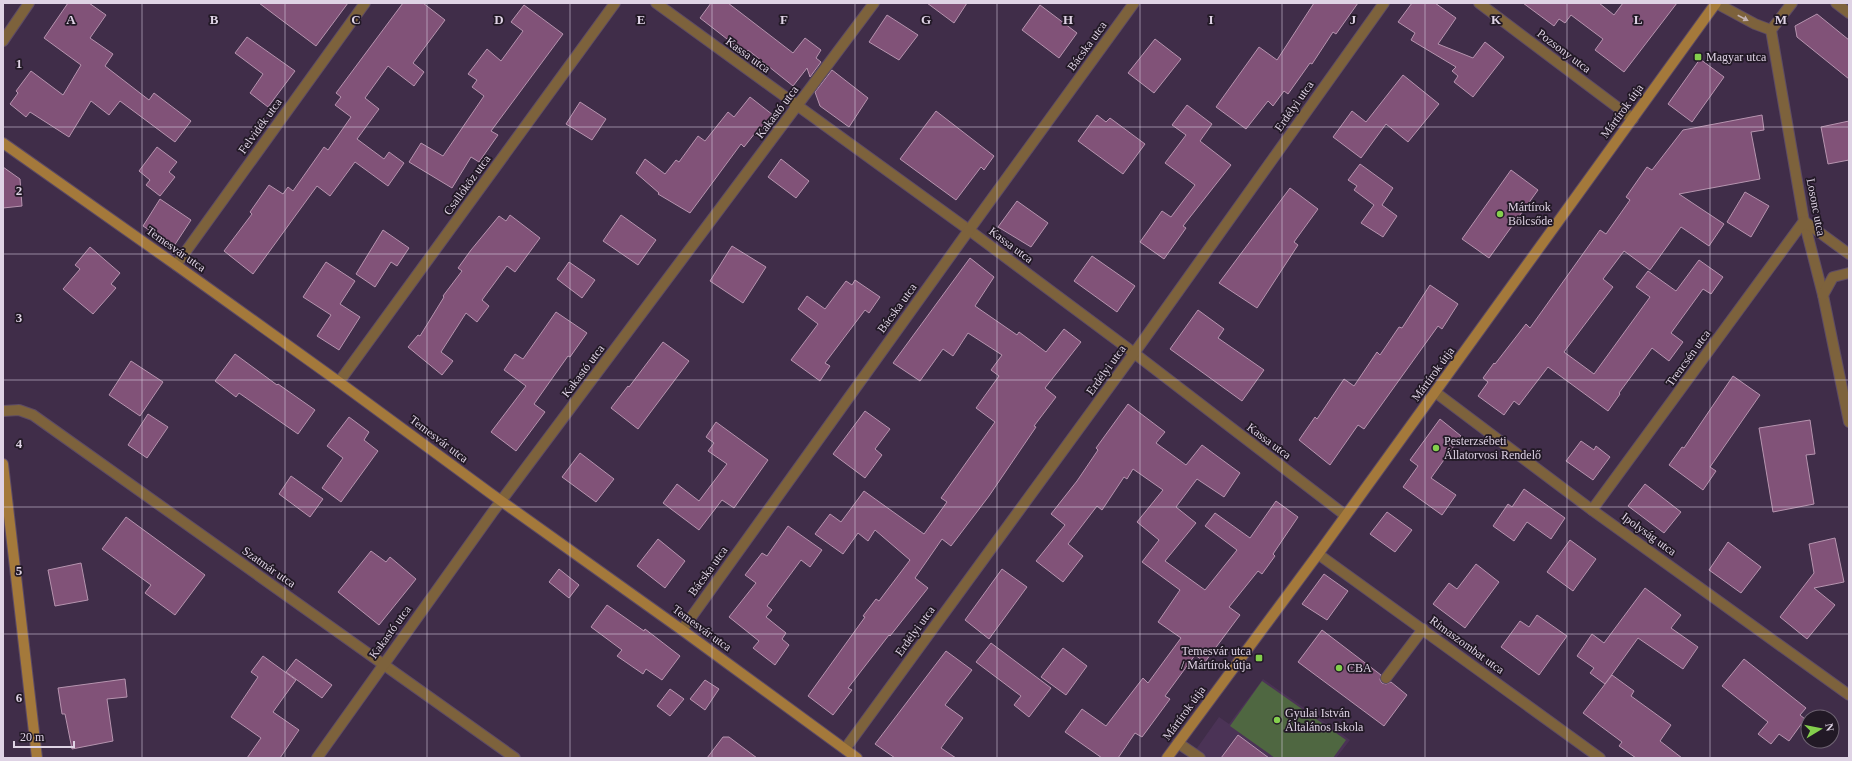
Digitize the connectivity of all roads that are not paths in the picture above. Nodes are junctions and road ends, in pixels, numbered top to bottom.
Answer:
1 (29, 3) edge
2 (365, 3) edge
3 (615, 3) edge
4 (656, 3) edge
5 (874, 3) edge
6 (1134, 3) edge
7 (1384, 3) edge
8 (1479, 3) edge
9 (1716, 3) edge
10 (1792, 3) edge
11 (1836, 3) edge
12 (1849, 13) edge
13 (1771, 30) junction
14 (3, 41) edge
15 (797, 107) junction
16 (1633, 119) junction
17 (3, 143) edge
18 (1804, 221) junction
19 (969, 230) junction
20 (1849, 254) edge
21 (176, 265) junction
22 (1849, 273) edge
23 (1823, 295) junction
24 (1134, 353) junction
25 (339, 382) junction
26 (1436, 392) junction
27 (3, 411) edge
28 (1849, 422) edge
29 (3, 464) edge
30 (501, 501) junction
31 (1592, 510) junction
32 (1345, 515) junction
33 (1318, 554) junction
34 (682, 630) junction
35 (1423, 630) junction
36 (383, 665) junction
37 (1386, 678) dead end
38 (1849, 694) edge
39 (1178, 743) junction
40 (845, 749) junction
41 (37, 758) edge
42 (317, 758) edge
43 (515, 758) edge
44 (857, 758) edge
45 (1167, 758) edge
46 (1200, 758) edge
47 (1600, 758) edge

1 - 14 street
2 - 21 street, Felvidék utca
3 - 25 street, Csallóköz utca
4 - 15 street, Kassa utca
5 - 15 street, Kakastó utca
6 - 19 street, Bácska utca
7 - 24 street, Erdélyi utca
8 - 16 street, Pozsony utca
9 -> 13 street
9 - 16 street, Mártírok útja
10 - 13 street
11 - 12 street
13 - 18 street, Losonc utca
15 - 19 street, Kassa utca
15 - 30 street, Kakastó utca
16 - 26 street, Mártírok útja
17 - 21 street, Temesvár utca
18 - 20 street
18 - 23 street, Losonc utca
18 - 31 street, Trencsén utca
19 - 24 street, Kassa utca
19 - 34 street, Bácska utca
21 - 25 street, Temesvár utca
22 - 23 street
23 - 28 street, Losonc utca
24 - 32 street, Kassa utca
24 - 40 street, Erdélyi utca
25 - 30 street, Temesvár utca
26 - 31 street, Ipolyság utca
26 - 32 street, Mártírok útja
27 - 36 street, Szatmár utca
29 - 41 street
30 - 34 street, Temesvár utca
30 - 36 street, Kakastó utca
31 - 38 street, Ipolyság utca
32 - 33 street, Mártírok útja
33 - 35 street, Rimaszombat utca
33 - 39 street, Mártírok útja
34 - 40 street, Temesvár utca
35 - 37 street
35 - 47 street, Rimaszombat utca
36 - 42 street, Kakastó utca
36 - 43 street, Szatmár utca
39 - 45 street, Mártírok útja
39 - 46 street
40 - 44 street, Temesvár utca

